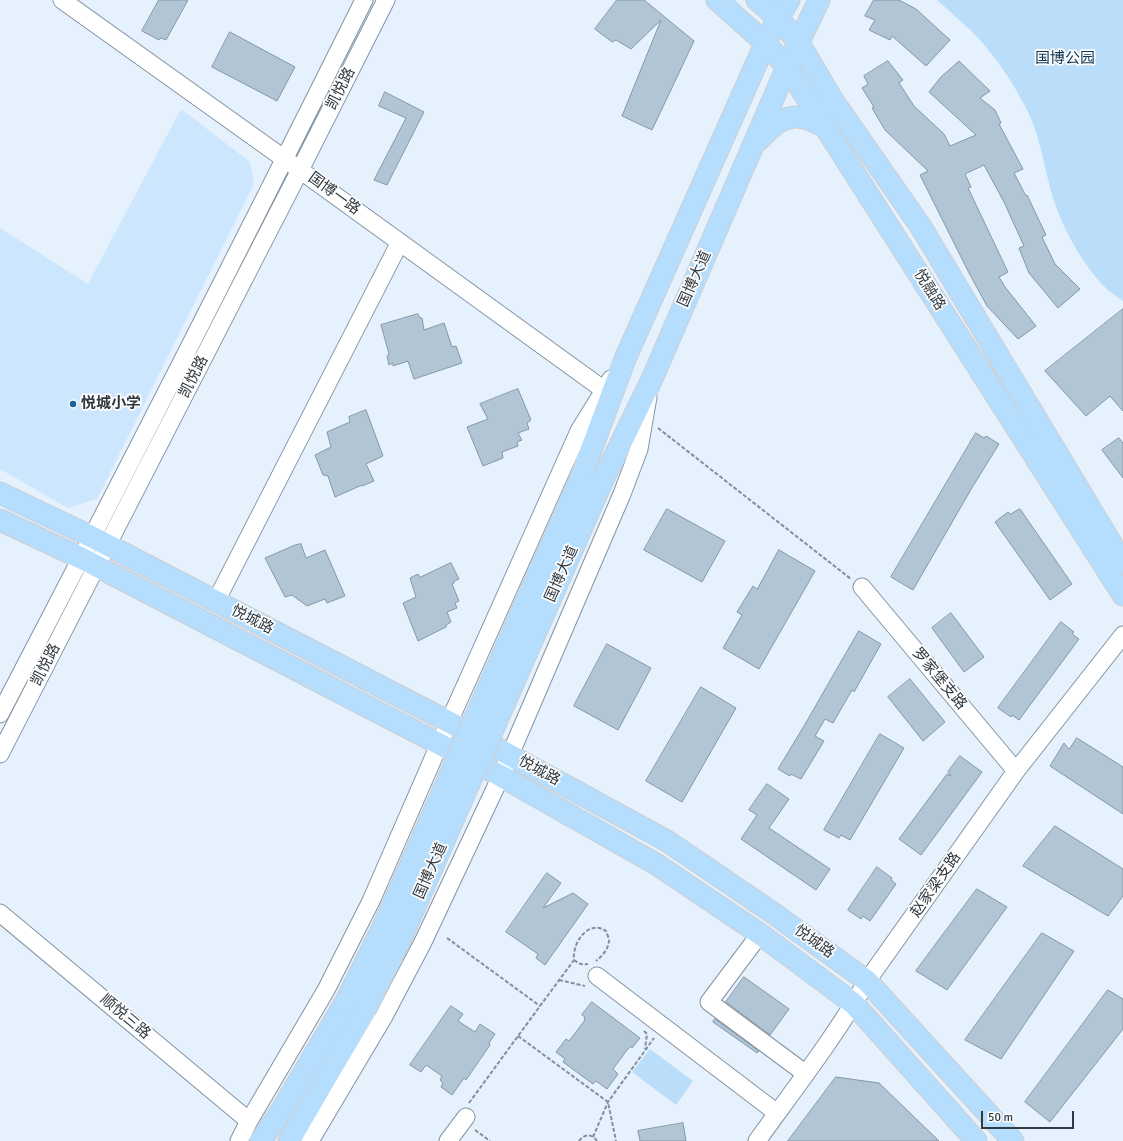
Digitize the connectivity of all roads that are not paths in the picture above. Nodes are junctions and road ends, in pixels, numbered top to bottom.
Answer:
1 (62, 0) edge
2 (364, 0) edge
3 (386, 0) edge
4 (717, 0) edge
5 (757, 0) edge
6 (789, 0) edge
7 (820, 0) edge
8 (778, 18) junction
9 (799, 42) junction
10 (765, 44) junction
11 (787, 67) junction
12 (825, 126) junction
13 (754, 144) junction
14 (285, 159) junction
15 (300, 170) junction
16 (400, 242) junction
17 (625, 359) junction
18 (652, 379) junction
19 (604, 390) junction
20 (0, 493) edge
21 (0, 520) edge
22 (100, 541) junction
23 (89, 562) junction
24 (1123, 562) edge
25 (862, 587) road end
26 (1123, 595) edge
27 (216, 601) junction
28 (1123, 635) edge
29 (0, 714) edge
30 (449, 722) junction
31 (439, 744) junction
32 (0, 754) edge
33 (509, 755) junction
34 (1016, 771) junction
35 (501, 776) junction
36 (0, 913) edge
37 (760, 934) junction
38 (867, 981) junction
39 (594, 983) road end
40 (854, 1004) junction
41 (806, 1074) junction
42 (777, 1113) junction
43 (466, 1117) road end
44 (249, 1121) junction
45 (239, 1141) edge
46 (261, 1141) edge
47 (289, 1141) edge
48 (310, 1141) edge
49 (448, 1141) edge
50 (757, 1141) edge
51 (976, 1141) edge
52 (1013, 1141) edge

1 - 14 street, 国博一路
2 - 14 street, 凯悦路
3 - 15 street, 凯悦路
4 - 10 main road, 悦融路
5 - 8 main road, 悦融路
6 - 8 main road, 国博大道
7 - 9 main road, 国博大道
8 - 9 main road, 悦融路
8 - 10 main road, 国博大道
9 - 11 main road, 国博大道
9 - 24 main road, 悦融路
10 - 11 main road, 悦融路
10 - 17 main road, 国博大道
11 - 12 main road, 悦融路
11 - 13 main road, 国博大道
12 - 13 main road
12 - 26 main road, 悦融路
13 - 18 main road, 国博大道
14 - 15 street, 国博一路
14 - 22 street, 凯悦路
15 - 16 street, 国博一路
15 - 22 street, 凯悦路
16 - 19 street, 国博一路
16 - 27 street
17 - 19 street
17 - 46 main road, 国博大道, bridge
18 - 33 street
18 - 47 main road, 国博大道, bridge
19 - 30 street
20 - 22 main road, 悦城路
21 - 23 main road, 悦城路
22 - 23 street, 凯悦路
22 - 27 main road, 悦城路
23 - 29 street, 凯悦路
23 - 31 main road, 悦城路
23 - 32 street, 凯悦路
25 - 34 street, 罗家堡支路
27 - 30 main road, 悦城路
28 - 34 street, 赵家梁支路
30 - 31 street
30 - 33 main road, 悦城路
31 - 35 main road, 悦城路
31 - 44 street
33 - 35 street
33 - 38 main road, 悦城路
34 - 38 street, 赵家梁支路
35 - 37 main road, 悦城路
35 - 48 street
36 - 44 street, 顺悦三路
37 - 40 main road, 悦城路
37 - 41 street
38 - 40 street, 赵家梁支路
38 - 52 main road, 悦城路
39 - 42 street
40 - 41 street, 赵家梁支路
40 - 51 main road, 悦城路
41 - 42 street, 赵家梁支路
42 - 50 street, 赵家梁支路
43 - 49 street
44 - 45 street

